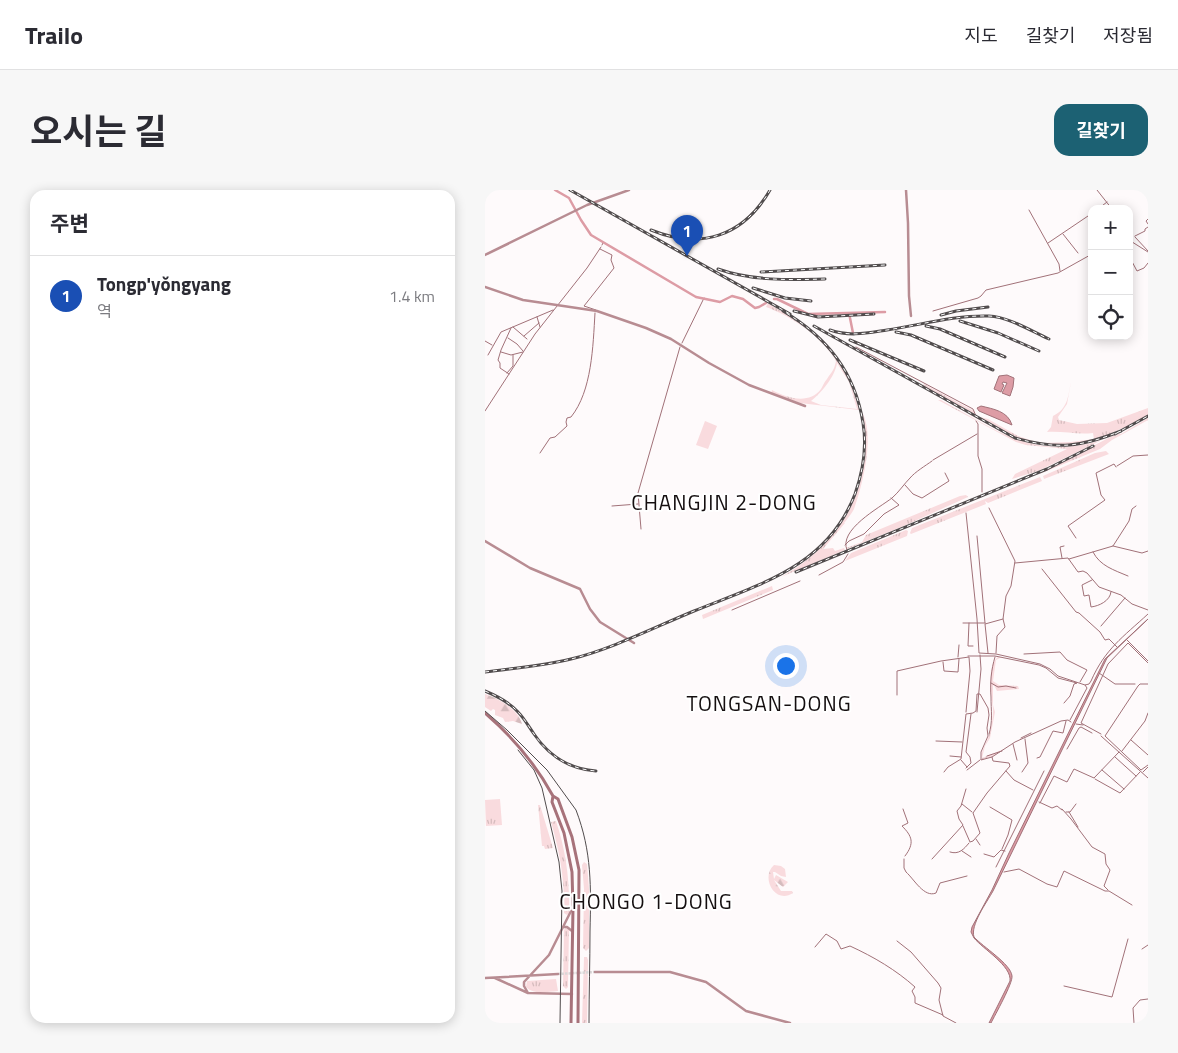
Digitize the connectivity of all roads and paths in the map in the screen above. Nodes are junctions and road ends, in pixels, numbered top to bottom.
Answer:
1 (629, 190) edge
2 (906, 190) edge
3 (485, 255) edge
4 (485, 287) edge
5 (911, 316) dead end
6 (805, 406) dead end
7 (485, 541) edge
8 (634, 643) dead end
9 (485, 713) edge
10 (553, 796) junction
11 (573, 908) junction
12 (563, 926) junction
13 (573, 933) junction
14 (595, 972) tunnel mouth
15 (558, 974) tunnel mouth
16 (529, 976) junction
17 (485, 978) edge
18 (495, 978) junction
19 (527, 993) junction
20 (572, 994) junction
21 (571, 1023) edge
22 (578, 1023) edge
23 (790, 1023) edge

1 - 3 street
2 - 5 street
4 - 6 street
7 - 8 street
9 - 10 main road
10 - 11 main road
10 - 22 main road
11 - 12 street
11 - 13 main road
12 - 13 street
12 - 16 street
13 - 20 main road
14 - 23 street
15 - 16 street
16 - 18 street
16 - 19 street
17 - 18 street
18 - 19 street
19 - 20 street
20 - 21 main road

